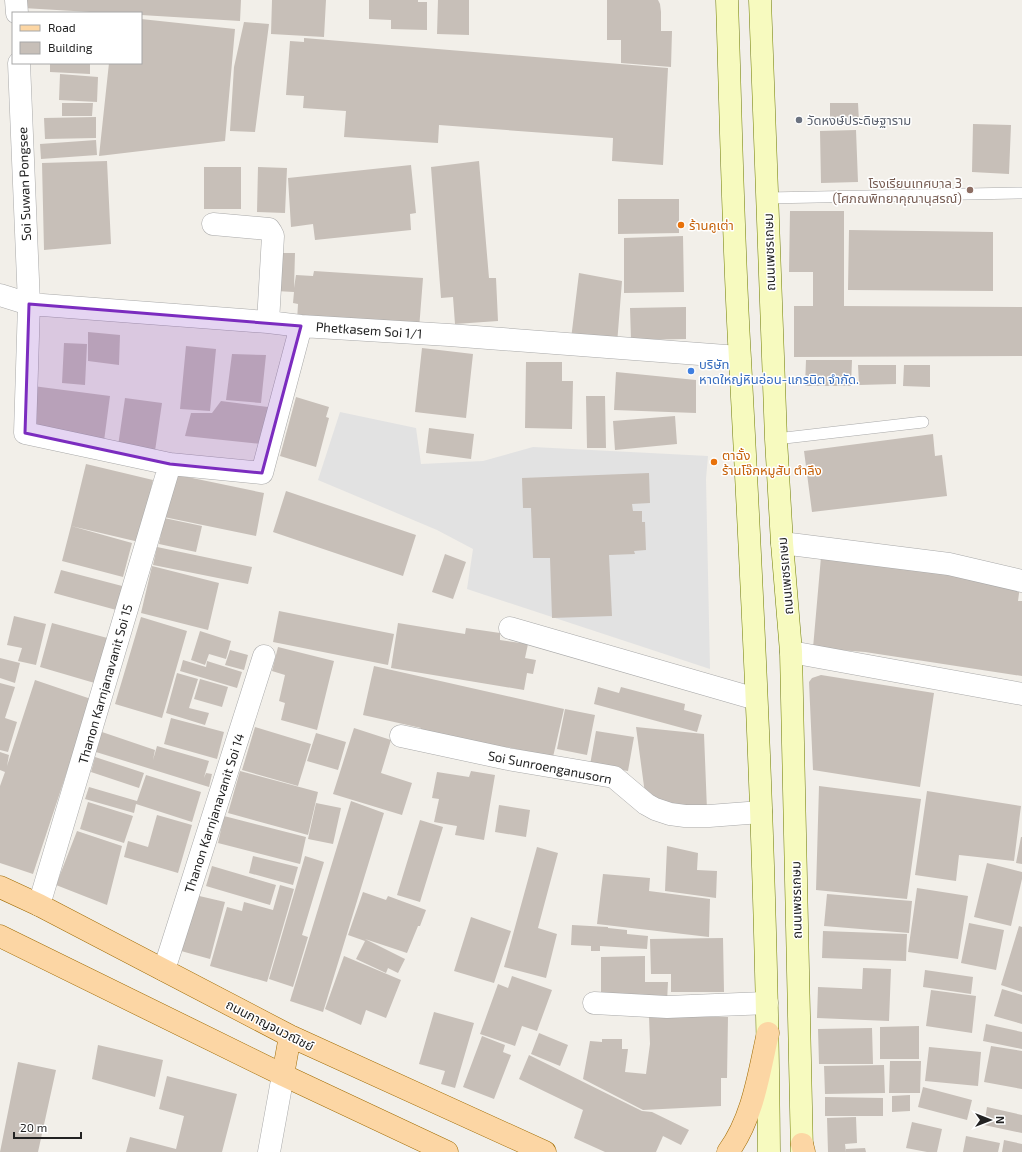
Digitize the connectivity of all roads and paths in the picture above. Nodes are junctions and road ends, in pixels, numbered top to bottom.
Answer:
1 (16, 0) edge
2 (727, 0) edge
3 (760, 0) edge
4 (17, 12) edge
5 (19, 64) edge
6 (1022, 193) edge
7 (767, 198) junction
8 (213, 224) dead end
9 (0, 295) edge
10 (29, 304) junction
11 (268, 322) junction
12 (301, 326) junction
13 (739, 357) junction
14 (923, 422) dead end
15 (776, 439) junction
16 (745, 440) junction
17 (170, 464) junction
18 (782, 543) junction
19 (1022, 581) edge
20 (510, 628) dead end
21 (791, 652) junction
22 (264, 656) dead end
23 (1022, 694) edge
24 (756, 699) junction
25 (401, 736) dead end
26 (761, 812) junction
27 (0, 887) edge
28 (39, 905) junction
29 (0, 936) edge
30 (164, 970) junction
31 (594, 1003) dead end
32 (767, 1003) junction
33 (768, 1033) junction
34 (290, 1036) junction
35 (283, 1076) junction
36 (803, 1149) edge
37 (269, 1152) edge
38 (447, 1152) edge
39 (544, 1152) edge
40 (728, 1152) edge
41 (769, 1152) edge

1 - 4 street
2 - 13 main road
3 - 7 main road, ถนนเพชรเกษม
5 - 10 street, Soi Suwan Pongsee
6 - 7 lane
7 - 15 main road, ถนนเพชรเกษม
8 - 11 street
9 - 10 street, Phetkasem Soi 1/1
10 - 11 street, Phetkasem Soi 1/1
10 - 17 street, Soi Suwan Pongsee
11 - 12 street, Phetkasem Soi 1/1
12 - 13 street, Phetkasem Soi 1/1
12 - 17 street
13 - 16 main road
14 - 15 lane
15 - 16 main road
15 - 18 main road, ถนนเพชรเกษม
16 - 24 main road
17 - 28 street, Thanon Karnjanavanit Soi 15
18 - 19 street
18 - 21 main road, ถนนเพชรเกษม
20 - 24 street
21 - 23 street
21 - 36 main road, ถนนเพชรเกษม
22 - 30 street, Thanon Karnjanavanit Soi 14
24 - 26 main road
25 - 26 street, Soi Sunroenganusorn
26 - 32 main road
27 - 28 main road, ถนนกาญจนวณิชย์
28 - 30 main road, ถนนกาญจนวณิชย์
29 - 35 main road
30 - 34 main road, ถนนกาญจนวณิชย์
31 - 32 street
32 - 33 main road
33 - 40 main road
33 - 41 main road
34 - 35 main road
34 - 39 main road, ถนนกาญจนวณิชย์
35 - 37 street
35 - 38 main road

